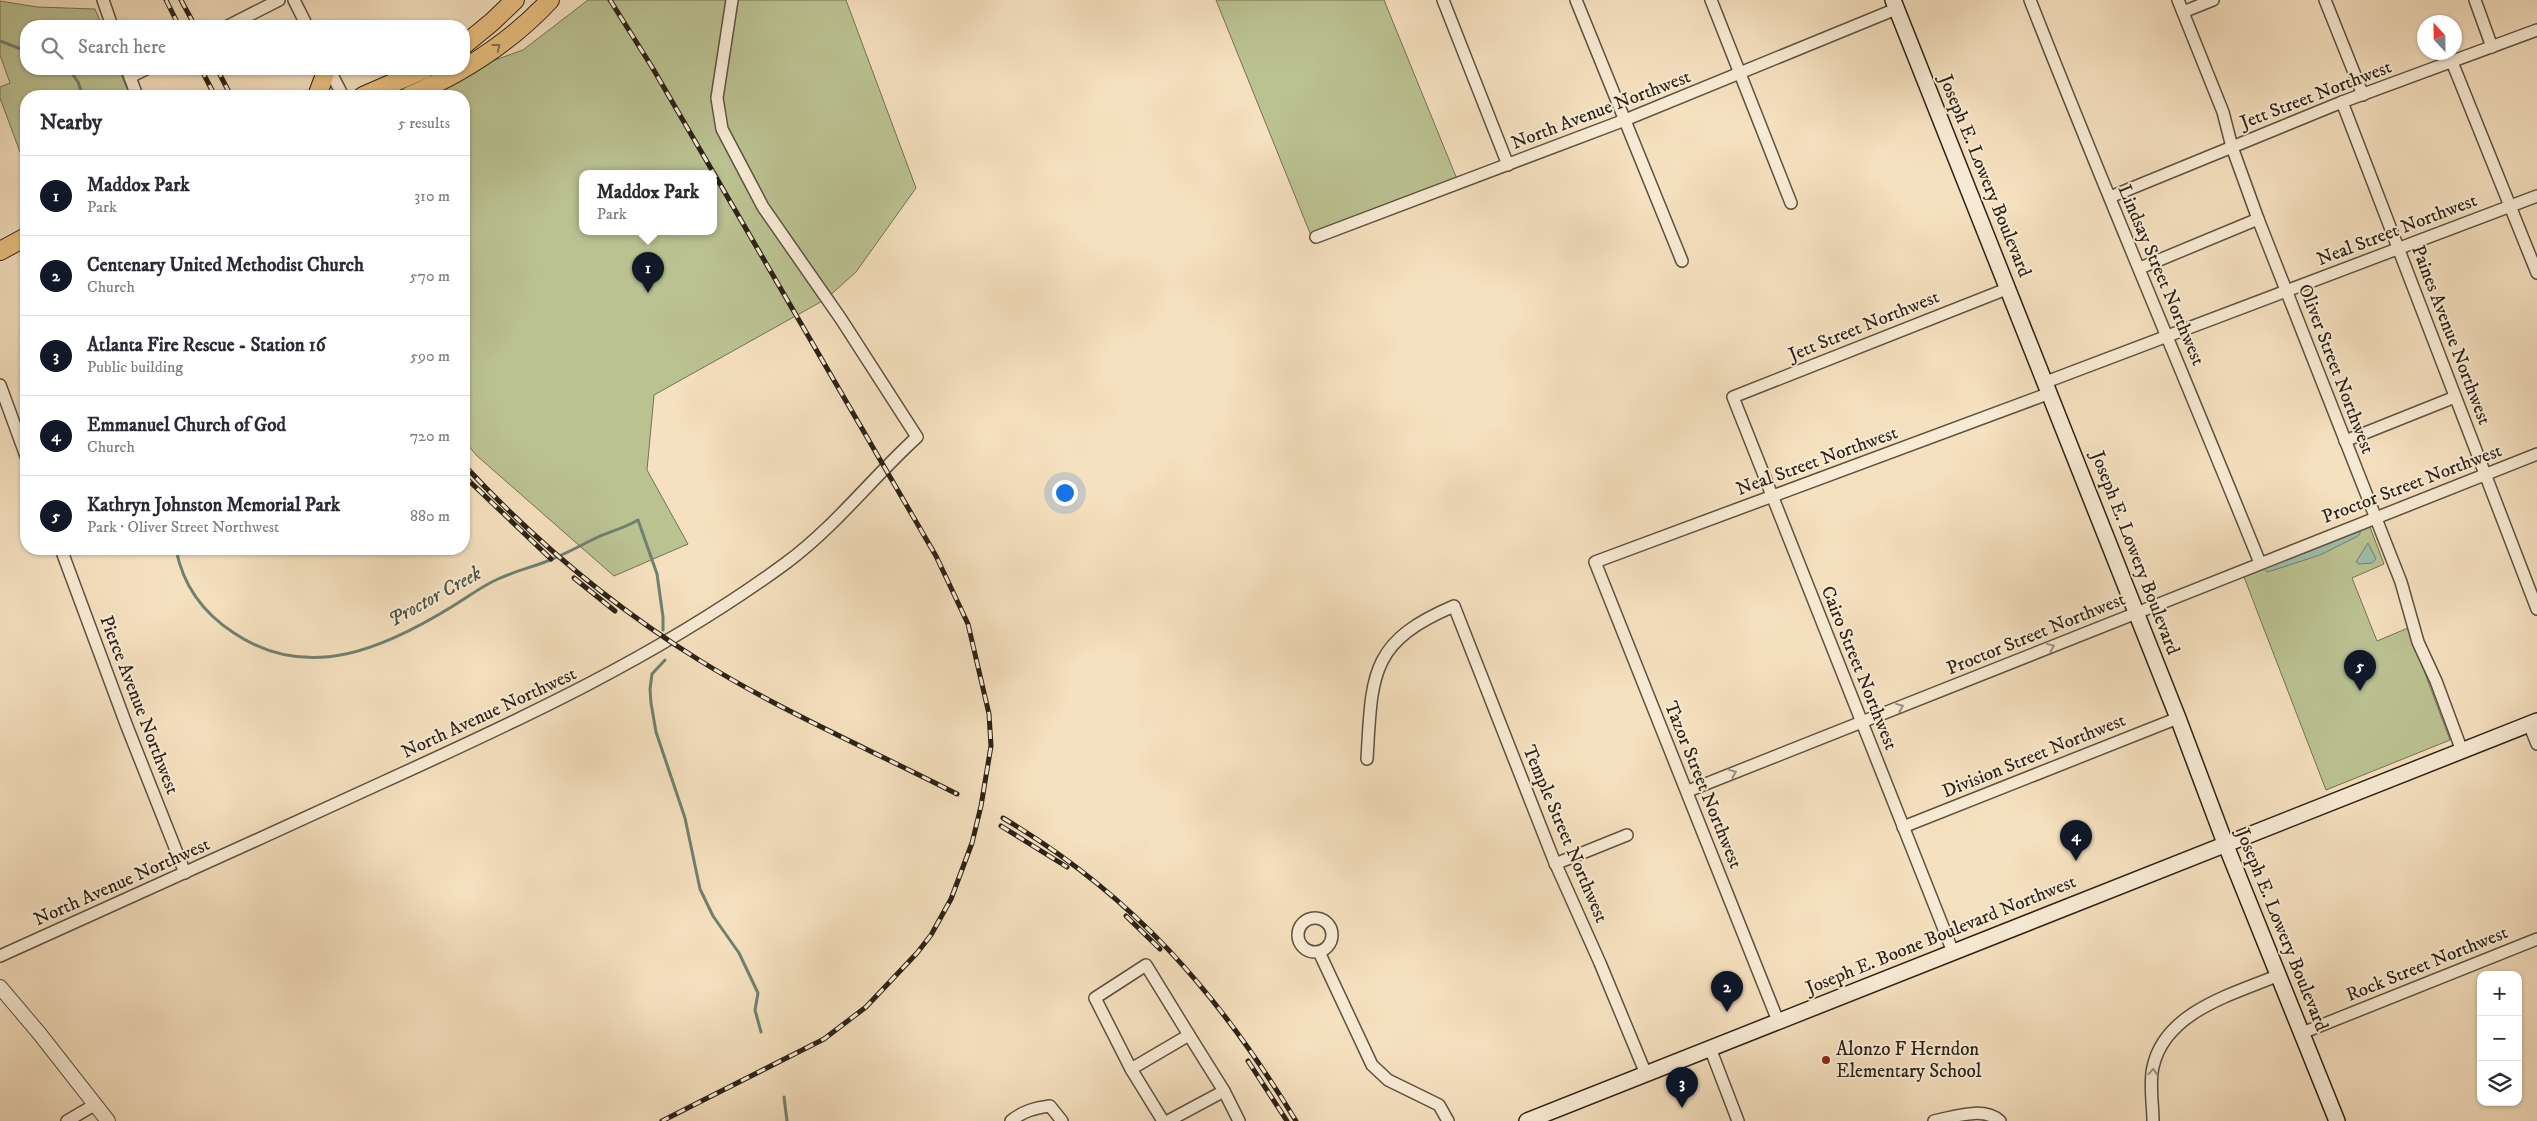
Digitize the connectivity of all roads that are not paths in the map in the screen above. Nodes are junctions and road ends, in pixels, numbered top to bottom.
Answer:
1 (103, 0) edge
2 (278, 0) edge
3 (294, 0) edge
4 (514, 0) edge
5 (550, 0) edge
6 (732, 0) edge
7 (1443, 0) edge
8 (1576, 0) edge
9 (1711, 0) edge
10 (2030, 0) edge
11 (2178, 0) edge
12 (2213, 0) edge
13 (2325, 0) edge
14 (2475, 0) edge
15 (1895, 4) edge
16 (2183, 12) junction
17 (110, 20) edge
18 (240, 20) edge
19 (304, 20) edge
20 (2537, 30) edge
21 (470, 40) edge
22 (2492, 47) junction
23 (2452, 62) junction
24 (470, 65) edge
25 (1740, 73) junction
26 (129, 75) edge
27 (324, 75) edge
28 (331, 75) edge
29 (411, 75) edge
30 (455, 75) edge
31 (135, 90) edge
32 (319, 90) edge
33 (339, 90) edge
34 (377, 90) edge
35 (422, 90) edge
36 (2363, 95) junction
37 (2342, 102) junction
38 (1625, 120) junction
39 (2232, 147) junction
40 (1508, 165) junction
41 (2537, 196) edge
42 (2110, 197) junction
43 (1791, 202) dead end
44 (2511, 206) junction
45 (2258, 219) junction
46 (1316, 238) dead end
47 (20, 240) edge
48 (2399, 249) junction
49 (0, 251) edge
50 (1682, 261) dead end
51 (2140, 268) junction
52 (2537, 273) edge
53 (2009, 288) junction
54 (2286, 291) junction
55 (2168, 336) junction
56 (0, 385) edge
57 (2048, 387) junction
58 (1733, 397) joint
59 (2455, 397) junction
60 (20, 440) edge
61 (2345, 441) junction
62 (2537, 454) edge
63 (2486, 475) junction
64 (1772, 497) junction
65 (2376, 517) junction
66 (63, 555) edge
67 (1595, 562) joint
68 (2260, 563) junction
69 (2537, 609) edge
70 (2137, 613) junction
71 (2178, 718) junction
72 (1862, 722) junction
73 (2533, 723) edge
74 (2537, 744) edge
75 (2462, 751) junction
76 (1367, 759) dead end
77 (1688, 791) junction
78 (1903, 827) junction
79 (1627, 835) dead end
80 (2225, 843) junction
81 (1555, 864) junction
82 (185, 873) junction
83 (2537, 939) edge
84 (1319, 952) dead end
85 (1952, 952) junction
86 (0, 956) edge
87 (2279, 975) junction
88 (0, 987) edge
89 (1778, 1021) junction
90 (2302, 1033) junction
91 (1189, 1035) junction
92 (1710, 1048) junction
93 (1131, 1069) junction
94 (1646, 1074) junction
95 (1224, 1091) junction
96 (96, 1104) junction
97 (67, 1121) edge
98 (108, 1121) edge
99 (1011, 1121) edge
100 (1062, 1121) edge
101 (1163, 1121) edge
102 (1168, 1121) edge
103 (1239, 1121) edge
104 (1448, 1121) edge
105 (1527, 1121) edge
106 (1738, 1121) edge
107 (1934, 1121) edge
108 (2000, 1121) edge
109 (2153, 1121) edge
110 (2337, 1121) edge

1 - 17 street
2 - 18 street
3 - 19 street
4 - 21 main road
24 -> 5 main road
6 - 82 street, North Avenue Northwest
7 - 40 street
8 - 38 street
9 - 25 street
10 - 42 street, Lindsay Street Northwest
11 - 16 street, Oliver Street Northwest
12 - 16 street
13 - 36 street
14 - 22 street
15 - 25 street, North Avenue Northwest
15 - 53 main road, Joseph E. Lowery Boulevard
16 - 39 street, Oliver Street Northwest
20 - 22 street, Jett Street Northwest
22 - 23 street, Jett Street Northwest
23 - 36 street, Jett Street Northwest
23 - 44 street
25 - 38 street, North Avenue Northwest
25 - 43 street
26 - 31 street
27 - 32 main road
28 - 33 street
29 - 34 main road
35 -> 30 main road
36 - 37 street, Jett Street Northwest
37 - 39 street, Jett Street Northwest
37 - 48 street, Paines Avenue Northwest
38 - 40 street, North Avenue Northwest
38 - 50 street
39 - 42 street, Jett Street Northwest
39 - 45 street, Oliver Street Northwest
40 - 46 street, North Avenue Northwest
41 - 44 street, Neal Street Northwest
42 - 51 street, Lindsay Street Northwest
44 - 48 street, Neal Street Northwest
44 - 52 street
45 - 51 street
45 - 54 street, Oliver Street Northwest
47 - 49 main road
48 - 54 street, Neal Street Northwest
48 - 59 street, Paines Avenue Northwest
51 - 55 street, Lindsay Street Northwest
53 - 57 main road, Joseph E. Lowery Boulevard
53 - 58 street, Jett Street Northwest
54 - 55 street, Neal Street Northwest
54 - 61 street, Oliver Street Northwest
55 - 57 street, Neal Street Northwest
55 - 68 street, Lindsay Street Northwest
56 - 60 street
57 - 64 street, Neal Street Northwest
57 - 70 main road, Joseph E. Lowery Boulevard
58 - 64 street, Cairo Street Northwest
59 - 61 street
59 - 63 street, Paines Avenue Northwest
61 - 65 street, Oliver Street Northwest
62 - 63 street, Proctor Street Northwest
63 - 65 street, Proctor Street Northwest
63 - 69 street, Paines Avenue Northwest
64 - 67 street, Neal Street Northwest
64 - 72 street, Cairo Street Northwest
65 - 68 street, Proctor Street Northwest
65 - 75 street, Oliver Street Northwest
66 - 82 street, Pierce Avenue Northwest
67 - 77 street, Tazor Street Northwest
68 - 70 street, Proctor Street Northwest
70 - 71 main road, Joseph E. Lowery Boulevard
72 -> 70 street, Proctor Street Northwest
71 - 78 street, Division Street Northwest
71 - 80 main road, Joseph E. Lowery Boulevard
77 -> 72 street, Proctor Street Northwest
72 - 78 street, Cairo Street Northwest
73 - 74 street
73 - 75 main road, Joseph E. Boone Boulevard Northwest
75 - 80 main road, Joseph E. Boone Boulevard Northwest
76 - 81 street, Temple Street Northwest
77 - 89 street, Tazor Street Northwest
78 - 85 street, Cairo Street Northwest
79 - 81 street
80 - 85 main road, Joseph E. Boone Boulevard Northwest
80 - 87 main road, Joseph E. Lowery Boulevard
81 - 94 street, Temple Street Northwest
82 - 86 street, North Avenue Northwest
83 - 90 street, Rock Street Northwest
84 - 104 street
85 - 89 main road, Joseph E. Boone Boulevard Northwest
87 - 90 main road, Joseph E. Lowery Boulevard
109 -> 87 street
88 - 96 street
89 - 92 main road, Joseph E. Boone Boulevard Northwest
90 - 110 main road, Joseph E. Lowery Boulevard
91 - 93 street
91 - 93 street
91 - 95 street
92 - 94 main road, Joseph E. Boone Boulevard Northwest
92 - 106 street
93 - 101 street
94 - 105 main road, Joseph E. Boone Boulevard Northwest
95 - 102 street
95 - 103 street
96 - 97 street
96 - 98 street
99 - 100 street
107 - 108 street

